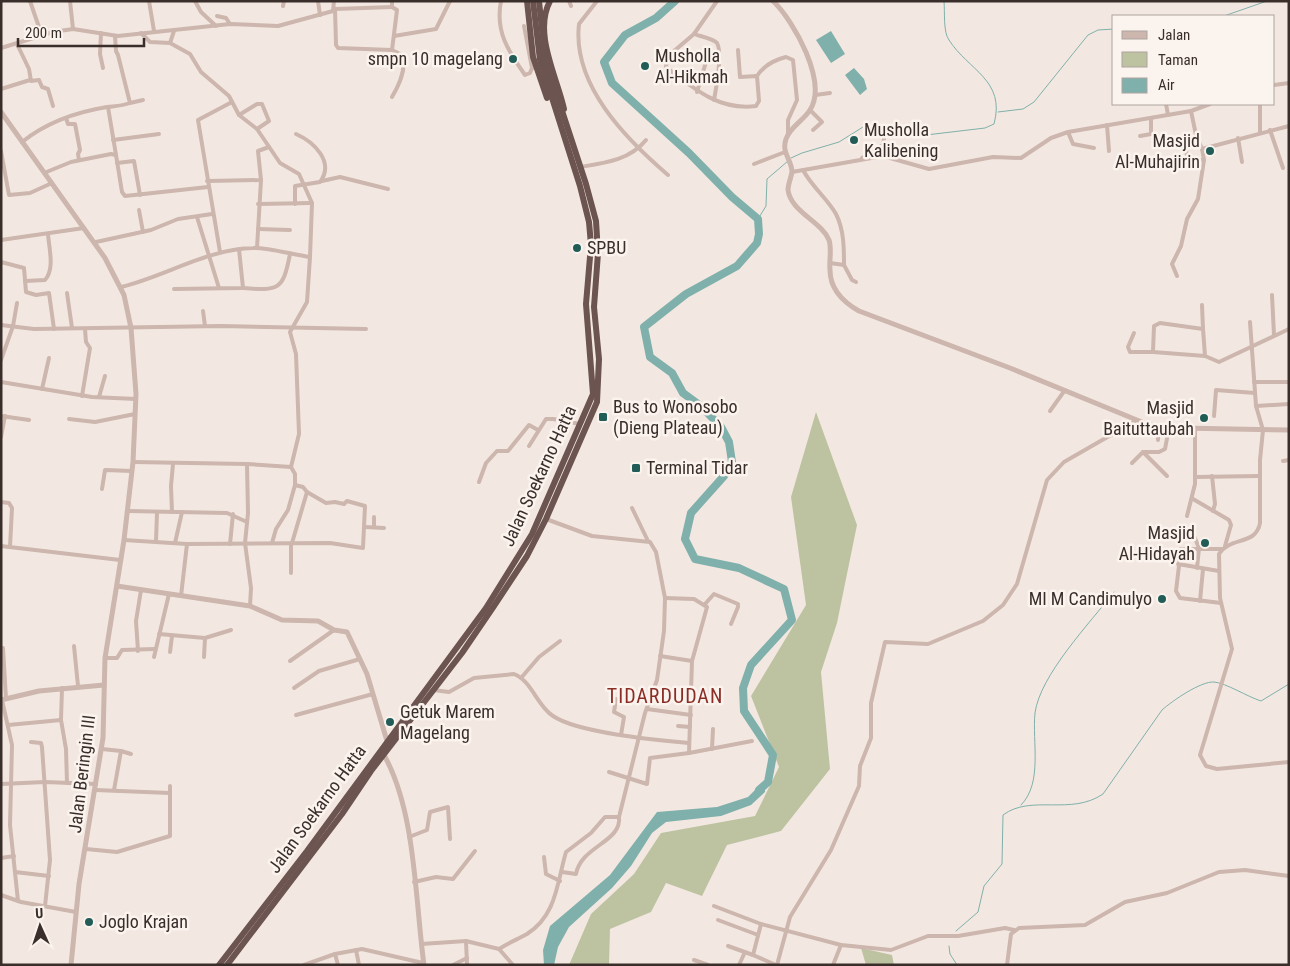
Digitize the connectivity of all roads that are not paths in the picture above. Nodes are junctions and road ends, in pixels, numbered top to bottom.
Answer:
1 (30, 1) edge
2 (70, 1) edge
3 (155, 1) edge
4 (195, 1) edge
5 (318, 1) edge
6 (334, 1) edge
7 (392, 1) edge
8 (450, 1) edge
9 (501, 1) edge
10 (526, 1) edge
11 (534, 1) edge
12 (539, 1) edge
13 (550, 1) edge
14 (569, 1) edge
15 (597, 1) edge
16 (716, 1) edge
17 (773, 1) edge
18 (150, 3) edge
19 (570, 6) dead end
20 (392, 7) junction
21 (335, 9) junction
22 (320, 15) junction
23 (217, 16) dead end
24 (230, 24) junction
25 (216, 26) junction
26 (524, 26) dead end
27 (73, 29) junction
28 (154, 31) junction
29 (174, 31) junction
30 (101, 33) junction
31 (141, 33) junction
32 (694, 34) junction
33 (42, 36) junction
34 (115, 36) junction
35 (394, 36) junction
36 (170, 43) junction
37 (17, 44) junction
38 (2, 46) edge
39 (392, 50) junction
40 (738, 50) dead end
41 (718, 60) junction
42 (534, 67) junction
43 (103, 68) dead end
44 (757, 76) junction
45 (30, 80) junction
46 (1289, 83) edge
47 (1275, 84) edge
48 (1, 89) edge
49 (697, 92) junction
50 (830, 93) dead end
51 (815, 95) junction
52 (392, 98) dead end
53 (144, 100) dead end
54 (714, 100) junction
55 (230, 103) junction
56 (130, 104) junction
57 (1166, 105) edge
58 (1194, 105) edge
59 (1207, 105) edge
60 (1260, 105) edge
61 (53, 106) dead end
62 (108, 107) junction
63 (810, 110) junction
64 (1193, 110) junction
65 (1, 112) edge
66 (239, 115) junction
67 (1168, 115) junction
68 (66, 118) junction
69 (1151, 119) junction
70 (1107, 125) junction
71 (1289, 126) edge
72 (257, 129) junction
73 (812, 130) dead end
74 (1270, 130) junction
75 (885, 132) dead end
76 (1068, 132) junction
77 (1260, 133) junction
78 (159, 134) dead end
79 (296, 134) dead end
80 (788, 134) junction
81 (1140, 136) dead end
82 (1238, 138) junction
83 (114, 140) junction
84 (646, 140) dead end
85 (1184, 141) dead end
86 (22, 142) junction
87 (569, 143) junction
88 (269, 147) junction
89 (1094, 148) dead end
90 (1202, 148) junction
91 (639, 149) junction
92 (1, 151) edge
93 (1109, 151) dead end
94 (785, 152) junction
95 (902, 152) dead end
96 (116, 155) junction
97 (883, 156) junction
98 (860, 159) junction
99 (79, 160) junction
100 (1204, 160) junction
101 (1242, 162) dead end
102 (117, 163) junction
103 (754, 164) dead end
104 (790, 166) junction
105 (580, 167) junction
106 (1283, 168) dead end
107 (803, 170) junction
108 (44, 173) junction
109 (668, 175) dead end
110 (261, 180) junction
111 (322, 181) junction
112 (52, 183) junction
113 (207, 184) junction
114 (304, 184) junction
115 (388, 189) dead end
116 (140, 195) junction
117 (312, 203) junction
118 (258, 204) junction
119 (295, 204) junction
120 (139, 210) dead end
121 (212, 214) junction
122 (197, 216) junction
123 (84, 228) junction
124 (258, 229) junction
125 (290, 230) dead end
126 (143, 232) junction
127 (48, 234) junction
128 (1, 240) edge
129 (96, 242) junction
130 (239, 248) junction
131 (257, 248) junction
132 (220, 252) junction
133 (290, 254) junction
134 (208, 256) junction
135 (310, 257) junction
136 (1, 262) edge
137 (830, 263) junction
138 (844, 265) junction
139 (1177, 276) dead end
140 (25, 281) junction
141 (856, 282) dead end
142 (121, 287) junction
143 (174, 288) dead end
144 (219, 288) junction
145 (243, 288) junction
146 (67, 293) dead end
147 (1272, 295) dead end
148 (17, 303) dead end
149 (1202, 305) dead end
150 (203, 311) dead end
151 (1250, 322) dead end
152 (1, 326) edge
153 (205, 326) junction
154 (13, 328) junction
155 (72, 328) junction
156 (85, 328) junction
157 (131, 328) junction
158 (291, 328) junction
159 (54, 329) junction
160 (366, 329) dead end
161 (1203, 329) junction
162 (1289, 329) edge
163 (1134, 333) dead end
164 (1274, 335) junction
165 (1252, 346) junction
166 (1153, 352) junction
167 (1205, 356) junction
168 (49, 358) dead end
169 (1, 360) edge
170 (105, 376) dead end
171 (1, 382) edge
172 (1254, 382) junction
173 (1289, 382) edge
174 (42, 389) junction
175 (1065, 390) junction
176 (1255, 393) junction
177 (82, 396) junction
178 (100, 397) junction
179 (136, 399) junction
180 (594, 400) junction
181 (1289, 404) edge
182 (1256, 406) junction
183 (1050, 411) dead end
184 (135, 414) junction
185 (3, 416) edge
186 (1214, 416) dead end
187 (69, 418) dead end
188 (29, 420) dead end
189 (1137, 420) junction
190 (580, 424) junction
191 (1158, 427) junction
192 (1168, 428) junction
193 (1195, 428) junction
194 (538, 430) junction
195 (1263, 430) junction
196 (1289, 430) edge
197 (1, 437) edge
198 (1158, 440) dead end
199 (528, 446) dead end
200 (1143, 452) junction
201 (1289, 460) edge
202 (1283, 461) dead end
203 (133, 462) junction
204 (1132, 463) dead end
205 (173, 464) junction
206 (247, 464) junction
207 (291, 467) junction
208 (132, 471) junction
209 (1168, 476) dead end
210 (1212, 476) junction
211 (1260, 476) junction
212 (1194, 477) junction
213 (479, 482) dead end
214 (295, 485) junction
215 (102, 489) dead end
216 (307, 492) junction
217 (1193, 499) junction
218 (1, 502) edge
219 (365, 506) junction
220 (371, 507) dead end
221 (632, 508) dead end
222 (1213, 511) junction
223 (128, 512) junction
224 (157, 512) junction
225 (172, 512) junction
226 (182, 512) junction
227 (233, 514) junction
228 (374, 516) dead end
229 (1187, 516) dead end
230 (546, 520) junction
231 (247, 522) junction
232 (365, 527) junction
233 (374, 527) junction
234 (384, 528) dead end
235 (1194, 536) dead end
236 (124, 540) junction
237 (648, 541) junction
238 (156, 542) junction
239 (175, 543) junction
240 (245, 543) junction
241 (272, 543) junction
242 (292, 543) junction
243 (187, 544) junction
244 (230, 544) junction
245 (1, 546) edge
246 (10, 547) junction
247 (1198, 548) junction
248 (1224, 548) junction
249 (120, 560) junction
250 (1178, 564) junction
251 (1197, 568) junction
252 (1203, 568) junction
253 (1219, 571) junction
254 (291, 573) dead end
255 (117, 586) junction
256 (141, 590) junction
257 (168, 594) junction
258 (181, 596) junction
259 (665, 598) junction
260 (1200, 601) junction
261 (1221, 603) junction
262 (705, 604) junction
263 (250, 606) junction
264 (731, 624) dead end
265 (231, 630) dead end
266 (334, 630) junction
267 (159, 634) junction
268 (172, 636) junction
269 (205, 638) junction
270 (560, 641) dead end
271 (74, 646) dead end
272 (3, 648) dead end
273 (155, 649) junction
274 (138, 651) junction
275 (170, 652) dead end
276 (660, 656) junction
277 (154, 657) dead end
278 (204, 657) dead end
279 (105, 658) junction
280 (290, 660) dead end
281 (360, 660) junction
282 (692, 662) junction
283 (520, 678) junction
284 (104, 684) junction
285 (78, 686) junction
286 (62, 688) junction
287 (294, 688) dead end
288 (433, 690) junction
289 (373, 694) junction
290 (616, 699) dead end
291 (3, 700) edge
292 (647, 709) junction
293 (296, 715) dead end
294 (691, 715) junction
295 (61, 720) junction
296 (8, 726) junction
297 (678, 726) dead end
298 (690, 727) junction
299 (713, 729) dead end
300 (621, 735) junction
301 (640, 737) junction
302 (387, 741) junction
303 (752, 741) dead end
304 (31, 742) dead end
305 (689, 743) junction
306 (102, 749) junction
307 (712, 749) junction
308 (121, 751) junction
309 (131, 754) dead end
310 (689, 754) junction
311 (384, 755) junction
312 (1289, 762) edge
313 (609, 772) dead end
314 (629, 779) junction
315 (45, 782) junction
316 (66, 783) junction
317 (1, 784) edge
318 (12, 784) junction
319 (170, 786) dead end
320 (95, 787) junction
321 (114, 790) junction
322 (170, 793) junction
323 (351, 794) junction
324 (619, 817) junction
325 (409, 837) junction
326 (450, 839) dead end
327 (86, 849) junction
328 (475, 851) dead end
329 (14, 856) junction
330 (544, 857) dead end
331 (1, 858) edge
332 (16, 872) junction
333 (562, 872) junction
334 (49, 876) junction
335 (1289, 876) edge
336 (560, 881) junction
337 (414, 882) junction
338 (1, 895) edge
339 (18, 901) junction
340 (46, 906) junction
341 (714, 906) dead end
342 (76, 912) junction
343 (718, 920) dead end
344 (761, 924) junction
345 (786, 929) junction
346 (1014, 930) junction
347 (758, 935) junction
348 (466, 941) junction
349 (421, 944) junction
350 (841, 945) junction
351 (728, 946) dead end
352 (499, 949) junction
353 (356, 950) junction
354 (745, 952) junction
355 (335, 954) junction
356 (753, 955) junction
357 (467, 958) junction
358 (694, 960) dead end
359 (423, 963) edge
360 (71, 965) edge
361 (219, 965) edge
362 (227, 965) edge
363 (304, 965) edge
364 (338, 965) edge
365 (358, 965) edge
366 (453, 965) edge
367 (468, 965) edge
368 (513, 965) edge
369 (708, 965) edge
370 (739, 965) edge
371 (776, 965) edge
372 (833, 965) edge
373 (1007, 965) edge

1 - 33 street
2 - 27 street
3 - 18 street
4 - 25 street
5 - 22 street
6 - 21 street
7 - 20 street
8 - 35 street
9 - 42 street
10 - 42 highway
11 - 87 highway, Jalan Soekarno Hatta
12 - 87 highway, Jalan Soekarno Hatta
13 - 87 highway
14 - 19 street
15 - 91 street
16 - 32 street
17 - 51 street
18 - 28 street
20 - 21 street
20 - 35 street
21 - 22 street
21 - 39 street
22 - 24 street
23 - 24 street
24 - 25 street
25 - 29 street
26 - 42 street
27 - 30 street
27 - 33 street
28 - 29 street
28 - 31 street
29 - 36 street
30 - 34 street
30 - 43 street
31 - 34 street
31 - 36 street
32 - 41 street
32 - 49 street
33 - 37 street
34 - 56 street
35 - 39 street
36 - 55 street
37 - 38 street
37 - 45 street
39 - 52 street
40 - 44 street
41 - 49 street
41 - 54 street
42 - 87 highway
44 - 54 street
44 - 80 street
45 - 48 street
45 - 61 street
46 - 47 street
49 - 54 street
50 - 51 street
51 - 63 street
53 - 56 street
55 - 66 street
55 - 113 street
56 - 62 street
57 - 67 street
58 - 64 street
59 - 64 street
60 - 77 street
62 - 68 street
62 - 83 street
63 - 73 street
63 - 80 street
64 - 67 street
64 - 90 street
65 - 86 street, Jalan Beringin III
66 - 72 street
66 - 72 street
67 - 69 street
68 - 86 street
68 - 99 street
69 - 70 street
69 - 81 street
70 - 76 street
70 - 93 street
71 - 74 street
72 - 88 street
74 - 77 street
74 - 106 street
75 - 98 street
76 - 89 street
76 - 97 street
77 - 82 street
78 - 83 street
79 - 111 street
80 - 94 street
82 - 90 street
82 - 101 street
83 - 96 street
84 - 91 street
85 - 100 street
86 - 108 street, Jalan Beringin III
87 - 105 highway, Jalan Soekarno Hatta
87 - 180 highway, Jalan Soekarno Hatta
88 - 110 street
88 - 114 street
90 - 100 street
91 - 105 street
91 - 109 street
92 - 112 street
94 - 103 street
94 - 104 street
95 - 97 street
96 - 99 street
96 - 102 street
97 - 98 street
98 - 107 street
99 - 108 street
100 - 139 street
102 - 116 street
102 - 116 street
104 - 107 street
104 - 137 street
105 - 180 highway, Jalan Soekarno Hatta
107 - 138 street
108 - 112 street, Jalan Beringin III
110 - 113 street
110 - 118 street
111 - 114 street
111 - 115 street
112 - 123 street, Jalan Beringin III
113 - 116 street
113 - 121 street
114 - 117 street
114 - 119 street
117 - 119 street
117 - 135 street
118 - 119 street
118 - 124 street
120 - 126 street
121 - 122 street
121 - 132 street
122 - 126 street
122 - 134 street
123 - 127 street
123 - 129 street, Jalan Beringin III
124 - 125 street
124 - 131 street
126 - 129 street
127 - 128 street
127 - 140 street
129 - 142 street, Jalan Beringin III
130 - 131 street
130 - 132 street
130 - 145 street
131 - 133 street
132 - 134 street
133 - 135 street
133 - 145 street
134 - 142 street
134 - 144 street
135 - 158 street
136 - 140 street
137 - 138 street
137 - 175 street
138 - 141 street
140 - 159 street
142 - 157 street, Jalan Beringin III
143 - 144 street
144 - 145 street
146 - 155 street
147 - 164 street
148 - 154 street
149 - 161 street
150 - 153 street
151 - 165 street
152 - 154 street
153 - 157 street
153 - 158 street
154 - 159 street
154 - 169 street
155 - 156 street
155 - 159 street
156 - 157 street
156 - 177 street
157 - 179 street, Jalan Beringin III
158 - 160 street
158 - 207 street
161 - 166 street
161 - 167 street
162 - 164 street
163 - 166 street
164 - 165 street
165 - 167 street
165 - 172 street
166 - 167 street
168 - 174 street
170 - 178 street
171 - 174 street
172 - 173 street
172 - 176 street
174 - 177 street
175 - 183 street
175 - 189 street
176 - 182 street
176 - 186 street
177 - 178 street
178 - 179 street
179 - 184 street, Jalan Beringin III
180 - 190 highway, Jalan Soekarno Hatta
180 - 230 highway, Jalan Soekarno Hatta
181 - 182 street
182 - 195 street
184 - 187 street
184 - 203 street, Jalan Beringin III
185 - 188 street
185 - 197 street
189 - 191 street
189 - 345 street
190 - 194 street
190 - 302 highway, Jalan Soekarno Hatta
191 - 192 street
191 - 198 street
192 - 193 street
192 - 200 street
193 - 195 street
193 - 212 street
194 - 199 street
194 - 213 street
195 - 196 street
195 - 211 street
200 - 204 street
200 - 209 street
201 - 202 street
203 - 205 street
203 - 208 street, Jalan Beringin III
205 - 206 street
205 - 225 street
206 - 207 street
206 - 231 street
207 - 214 street
208 - 215 street
208 - 223 street, Jalan Beringin III
210 - 211 street
210 - 212 street
210 - 222 street
211 - 248 street
212 - 217 street
214 - 216 street
214 - 241 street
216 - 219 street
216 - 242 street
217 - 222 street
217 - 229 street
218 - 246 street
219 - 220 street
219 - 232 street
221 - 237 street
222 - 248 street
223 - 224 street
223 - 236 street, Jalan Beringin III
224 - 225 street
224 - 238 street
225 - 226 street
226 - 227 street
226 - 239 street
227 - 231 street
227 - 244 street
228 - 233 street
230 - 237 street
230 - 288 highway, Jalan Soekarno Hatta
231 - 240 street
232 - 233 street
232 - 242 street
233 - 234 street
235 - 247 street
236 - 238 street
236 - 249 street, Jalan Beringin III
237 - 259 street
238 - 239 street
239 - 243 street
240 - 241 street
240 - 244 street
240 - 263 street
241 - 242 street
242 - 254 street
243 - 244 street
243 - 258 street
245 - 246 street
246 - 249 street
247 - 248 street
247 - 250 street
247 - 251 street
248 - 253 street
249 - 255 street, Jalan Beringin III
250 - 251 street
250 - 260 street
251 - 252 street
252 - 253 street
252 - 260 street
253 - 261 street
255 - 256 street
255 - 279 street, Jalan Beringin III
256 - 257 street
256 - 274 street
257 - 258 street
257 - 267 street
258 - 263 street
259 - 262 street
259 - 276 street
260 - 261 street
261 - 312 street
262 - 264 street
262 - 282 street
263 - 266 street
265 - 269 street
266 - 280 street
266 - 281 street
267 - 268 street
267 - 273 street
268 - 269 street
268 - 275 street
269 - 278 street
270 - 283 street
271 - 285 street
272 - 291 street
273 - 274 street
273 - 277 street
274 - 279 street
276 - 282 street
276 - 292 street
279 - 284 street, Jalan Beringin III
281 - 287 street
281 - 289 street
282 - 294 street
283 - 288 street
283 - 300 street
284 - 285 street
284 - 306 street, Jalan Beringin III
285 - 286 street
286 - 291 street
286 - 295 street
288 - 311 highway, Jalan Soekarno Hatta
289 - 293 street
289 - 302 street
290 - 300 street
291 - 296 street
292 - 294 street
292 - 301 street
294 - 298 street
295 - 296 street
295 - 316 street
296 - 318 street
297 - 298 street
298 - 305 street
299 - 307 street
300 - 301 street
301 - 305 street
301 - 314 street
302 - 323 highway, Jalan Soekarno Hatta
303 - 307 street
304 - 315 street
305 - 310 street
306 - 308 street
306 - 320 street, Jalan Beringin III
307 - 310 street
308 - 309 street
308 - 321 street
310 - 314 street
311 - 323 highway, Jalan Soekarno Hatta
311 - 325 street
313 - 314 street
314 - 324 street
315 - 316 street
315 - 318 street
315 - 334 street
316 - 320 street
317 - 318 street
318 - 329 street
319 - 322 street
320 - 321 street
320 - 327 street, Jalan Beringin III
321 - 322 street
322 - 327 street
323 - 361 highway, Jalan Soekarno Hatta
323 - 362 highway, Jalan Soekarno Hatta
324 - 333 street
324 - 333 street
325 - 326 street
325 - 337 street
327 - 342 street, Jalan Beringin III
328 - 337 street
329 - 331 street
329 - 332 street
330 - 336 street
332 - 334 street
332 - 339 street
333 - 336 street
334 - 340 street
335 - 346 street
336 - 352 street
337 - 349 street
338 - 339 street
339 - 340 street
340 - 342 street
341 - 344 street
342 - 360 street, Jalan Beringin III
343 - 347 street
344 - 345 street
344 - 347 street
345 - 350 street
345 - 371 street
346 - 350 street
346 - 373 street
347 - 356 street
348 - 349 street
348 - 352 street
348 - 357 street
349 - 359 street
350 - 372 street
351 - 354 street
352 - 368 street
353 - 355 street
353 - 359 street
353 - 365 street
354 - 356 street
354 - 370 street
355 - 363 street
355 - 364 street
356 - 371 street
357 - 366 street
357 - 367 street
358 - 369 street

